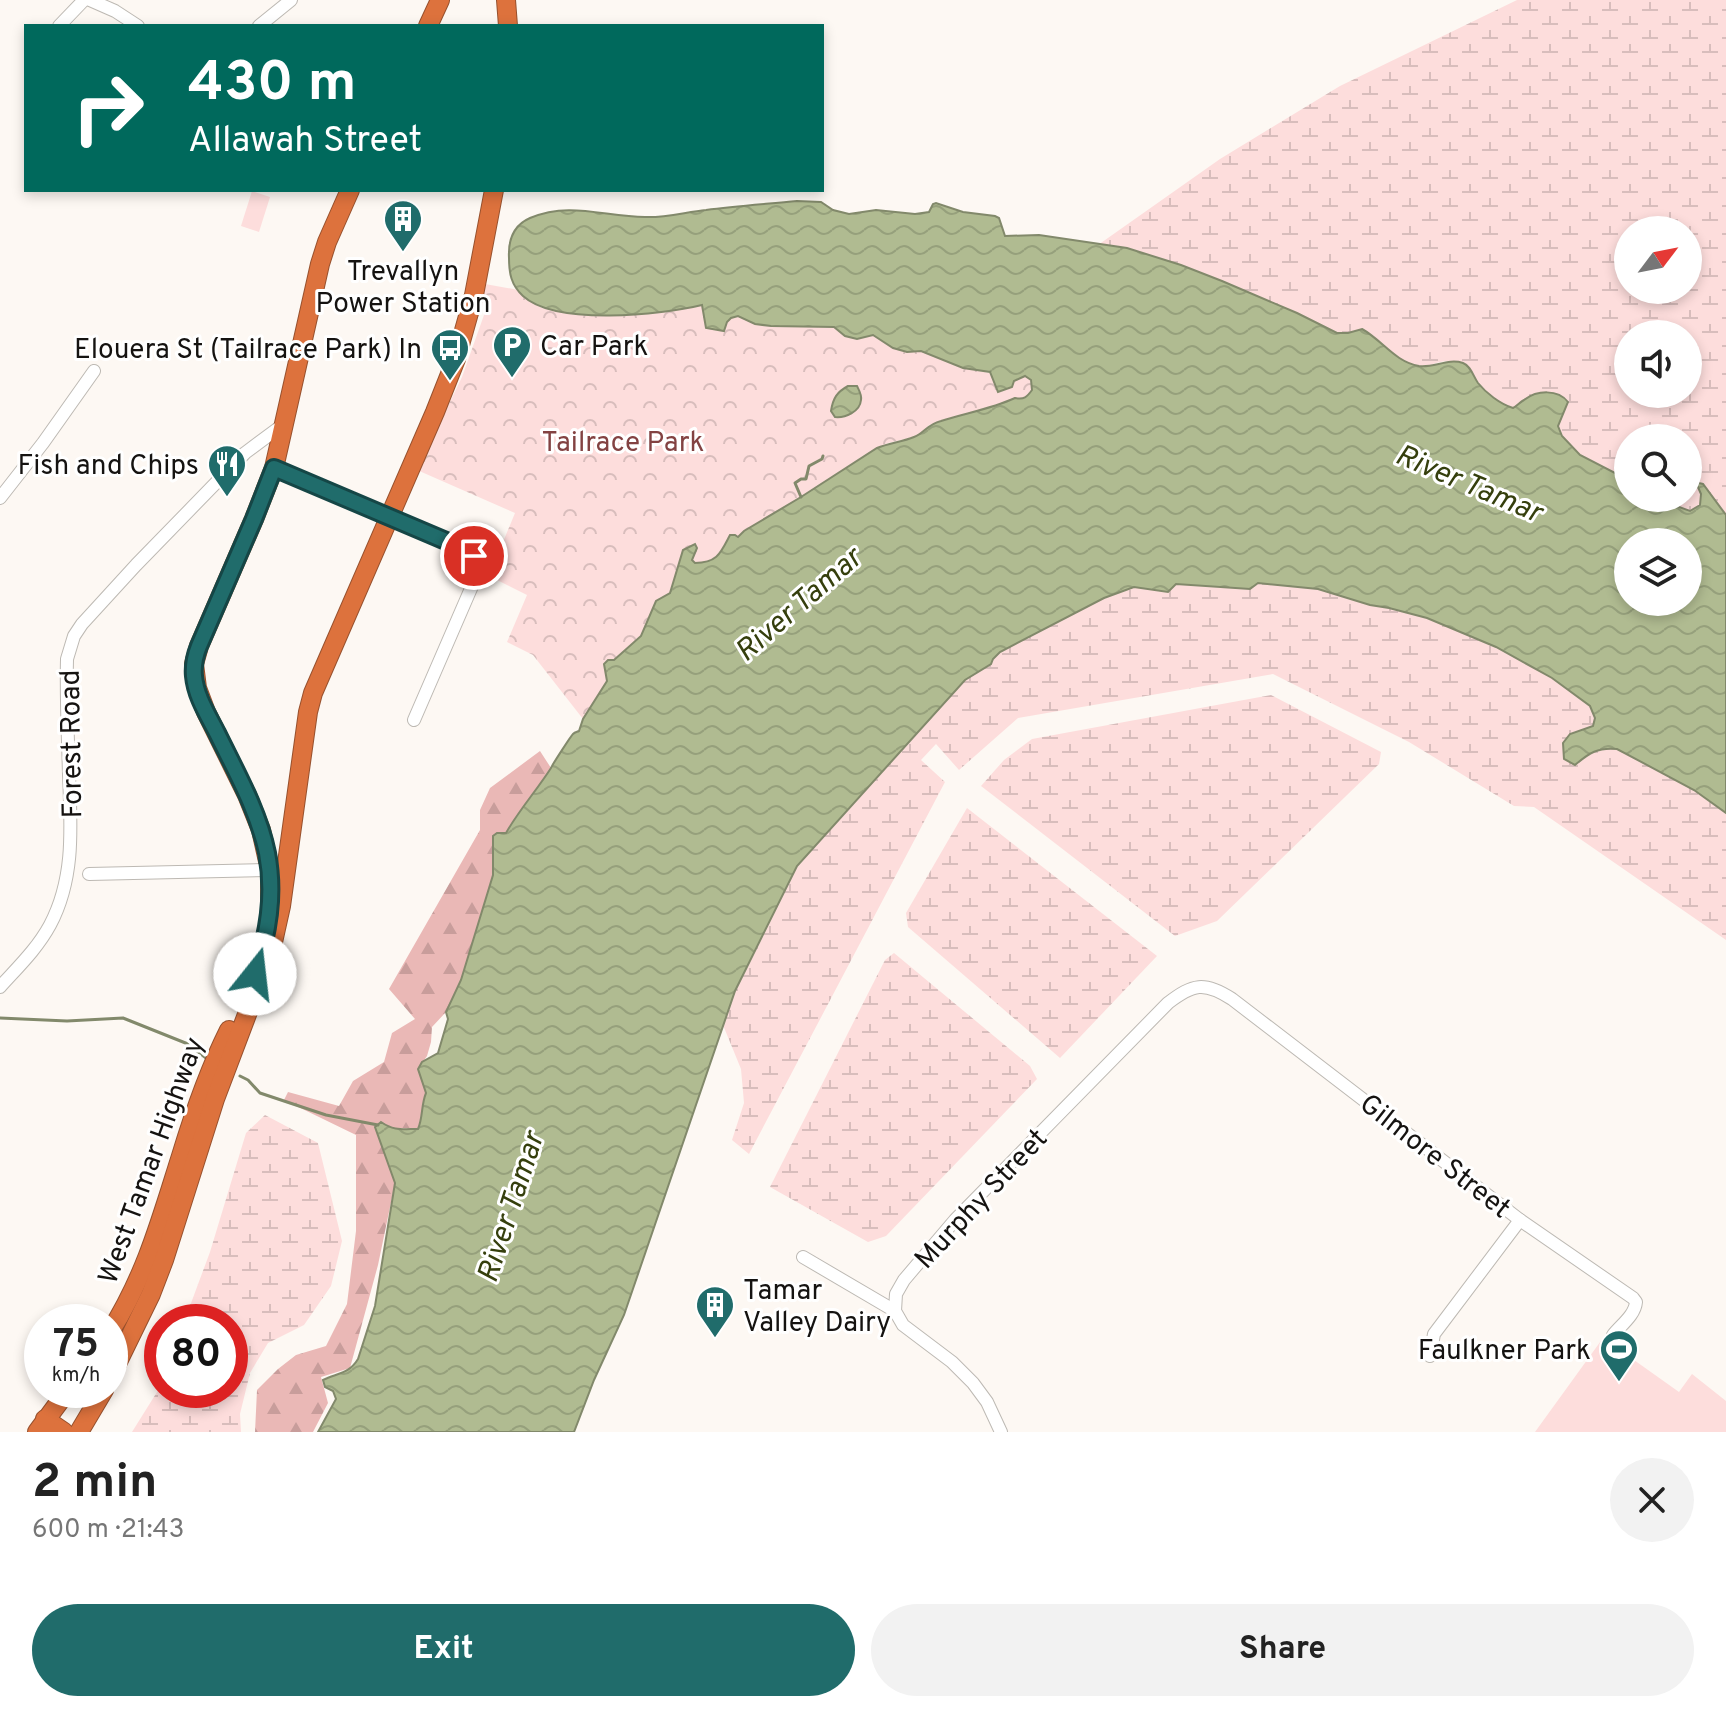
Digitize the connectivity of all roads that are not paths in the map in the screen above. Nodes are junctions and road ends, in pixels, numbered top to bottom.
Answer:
1 (87, 0) edge
2 (291, 0) edge
3 (440, 0) edge
4 (506, 0) edge
5 (61, 24) edge
6 (135, 24) edge
7 (261, 24) edge
8 (429, 24) edge
9 (508, 24) edge
10 (349, 192) edge
11 (494, 192) edge
12 (94, 371) dead end
13 (284, 424) junction
14 (257, 445) junction
15 (275, 461) junction
16 (0, 498) edge
17 (389, 516) junction
18 (414, 720) dead end
19 (277, 873) junction
20 (89, 874) dead end
21 (1202, 986) joint
22 (0, 987) edge
23 (1520, 1220) junction
24 (803, 1257) dead end
25 (125, 1304) edge
26 (895, 1311) junction
27 (1613, 1335) dead end
28 (128, 1341) edge
29 (1430, 1356) dead end
30 (54, 1408) edge
31 (93, 1408) edge
32 (41, 1426) edge
33 (64, 1432) edge
34 (79, 1432) edge
35 (1001, 1432) edge

1 - 5 street
1 - 6 street
2 - 7 street
3 - 8 highway
4 - 9 highway
10 - 13 highway, West Tamar Highway
11 - 17 highway
12 - 16 street
13 - 14 street, Forest Road
13 - 15 highway, West Tamar Highway
14 - 15 street
14 - 22 street, Forest Road
15 - 17 street
15 - 19 highway, West Tamar Highway
17 - 18 street
17 - 19 highway
19 - 20 street
19 - 25 highway, West Tamar Highway
19 - 28 highway, West Tamar Highway
21 - 23 street, Gilmore Street
21 - 26 street, Murphy Street
23 - 27 street, Gilmore Street
23 - 29 street
24 - 26 street
26 - 35 street
30 - 32 highway
31 - 34 highway
32 - 33 highway

